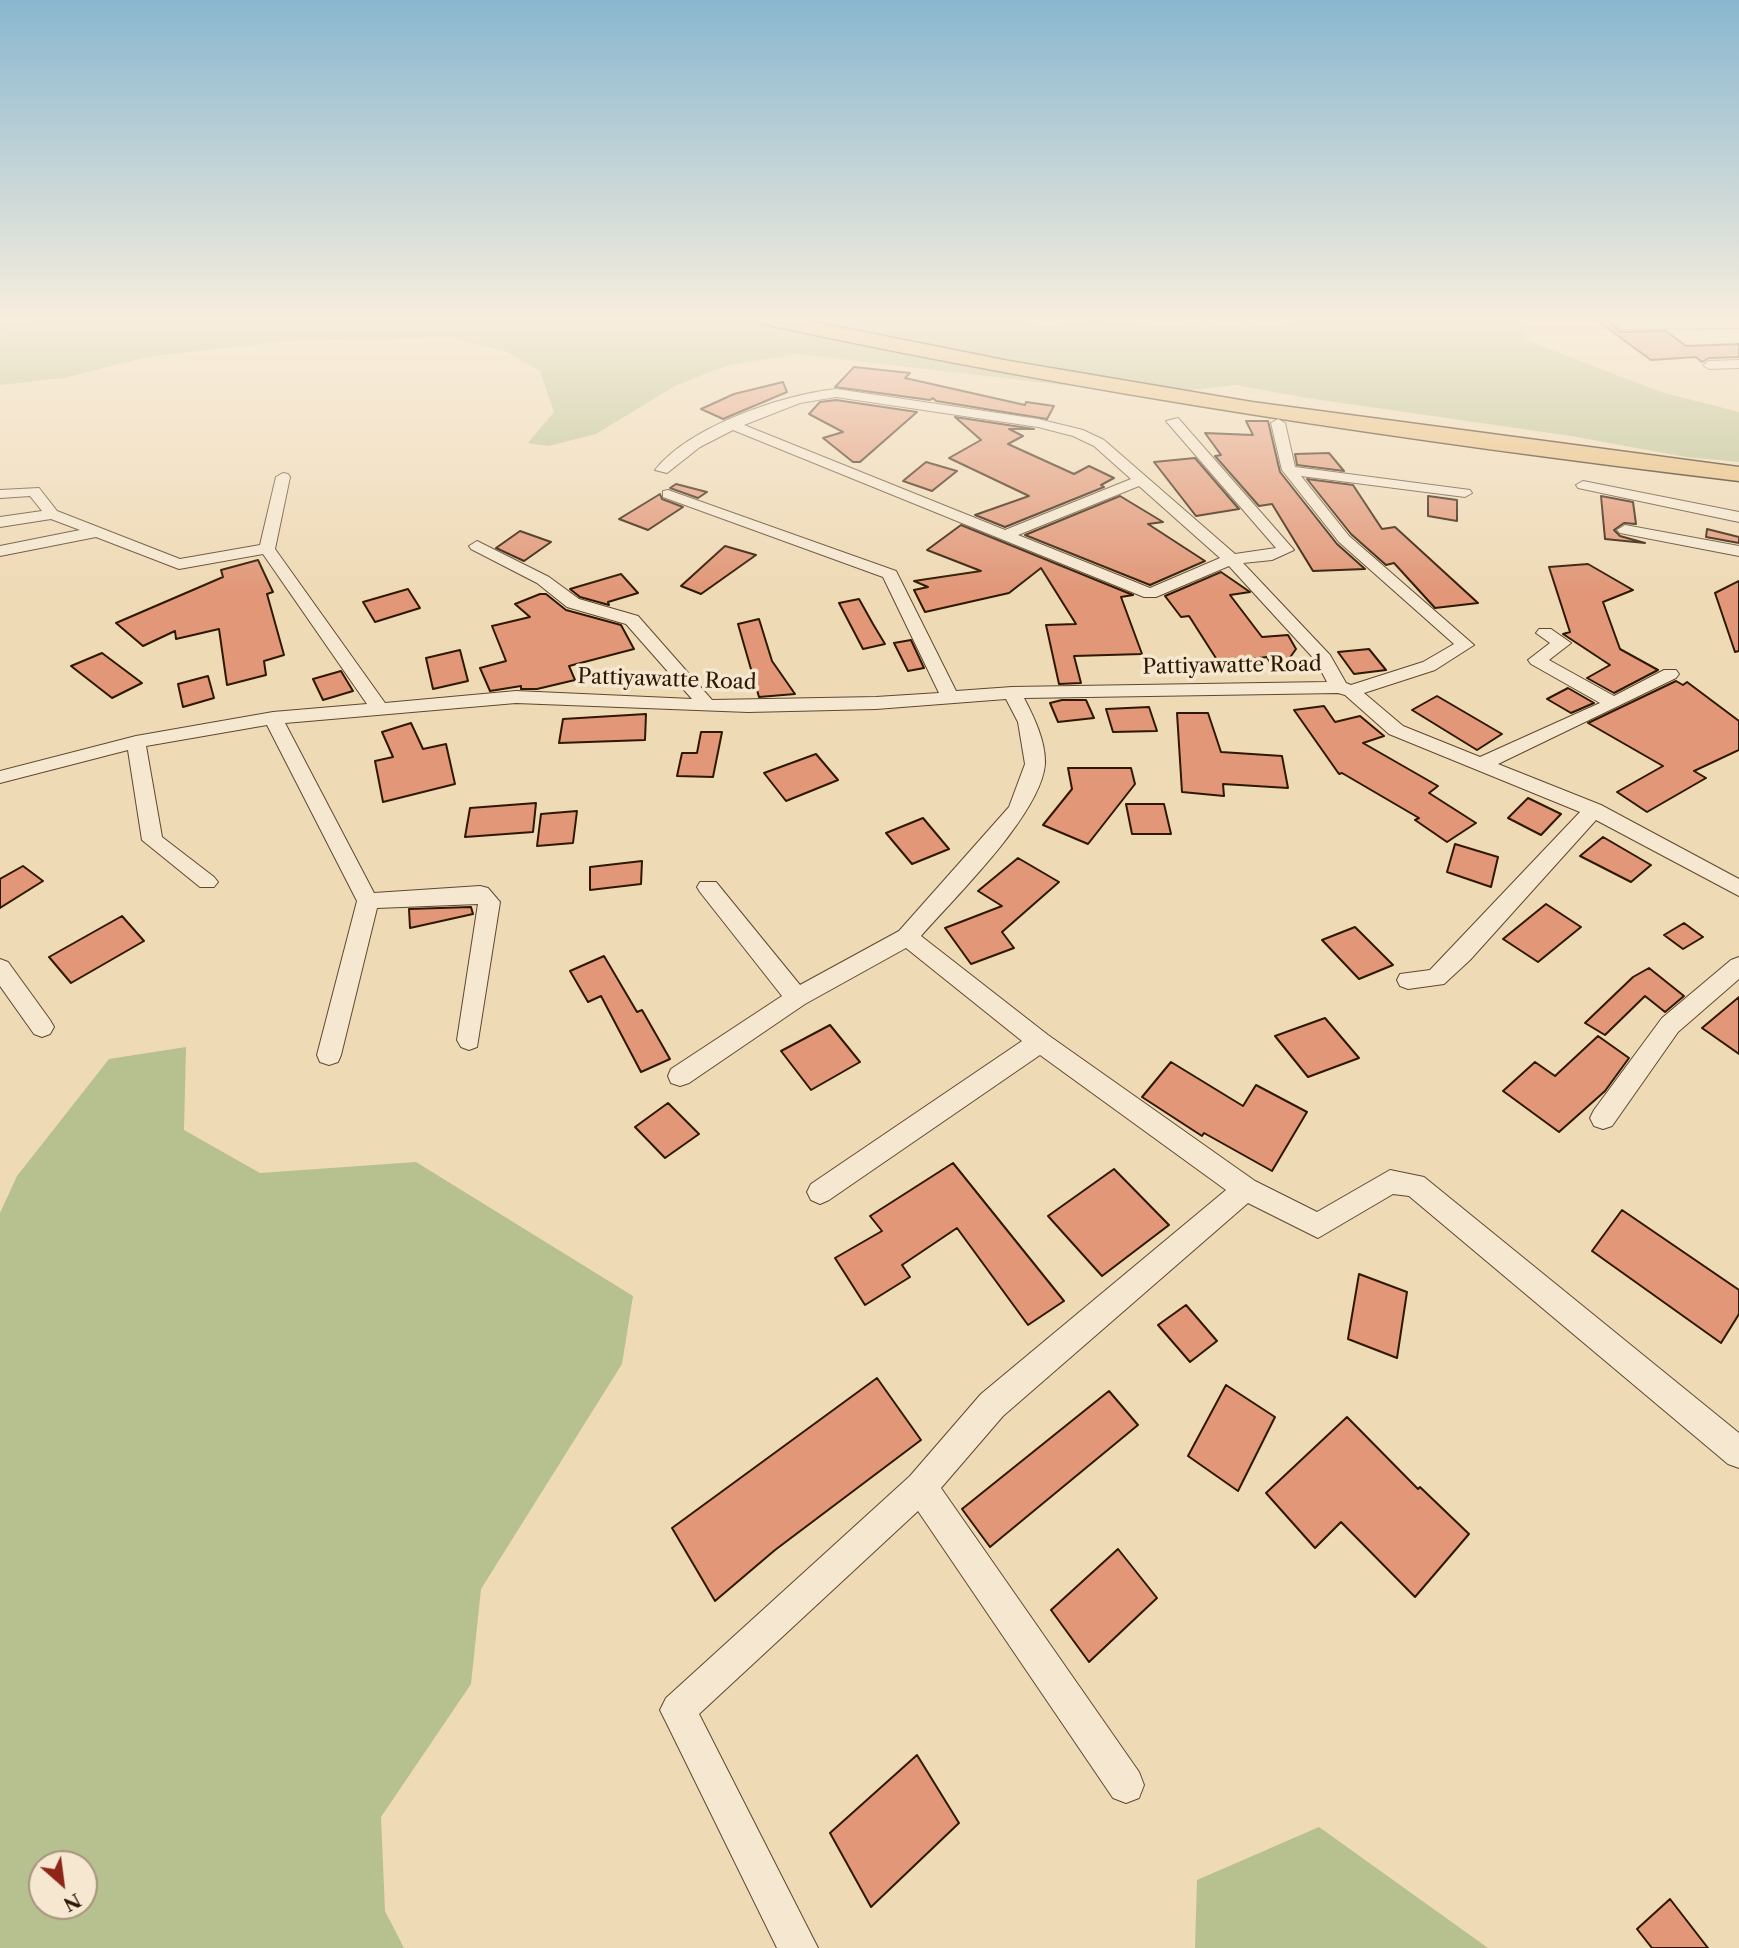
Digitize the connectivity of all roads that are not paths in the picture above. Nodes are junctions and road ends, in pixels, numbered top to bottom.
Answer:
1 (773, 410) edge
2 (954, 410) edge
3 (1296, 410) edge
4 (1316, 410) edge
5 (1355, 415) junction
6 (1173, 421) dead end
7 (1278, 424) dead end
8 (735, 426) junction
9 (1528, 449) junction
10 (1739, 452) edge
11 (1739, 463) edge
12 (662, 470) dead end
13 (1289, 470) junction
14 (1739, 474) edge
15 (283, 477) dead end
16 (1139, 481) junction
17 (1739, 484) edge
18 (1583, 485) dead end
19 (0, 494) edge
20 (668, 494) dead end
21 (1465, 494) dead end
22 (52, 514) junction
23 (1646, 516) junction
24 (1739, 517) edge
25 (0, 522) edge
26 (1625, 530) dead end
27 (97, 531) junction
28 (1008, 534) junction
29 (477, 547) dead end
30 (267, 549) junction
31 (0, 551) edge
32 (1739, 551) edge
33 (1231, 559) junction
34 (1545, 634) dead end
35 (1670, 674) dead end
36 (1345, 689) junction
37 (1012, 693) junction
38 (951, 699) junction
39 (705, 703) junction
40 (1614, 704) junction
41 (380, 709) junction
42 (273, 718) junction
43 (136, 742) junction
44 (1479, 765) junction
45 (0, 777) edge
46 (1594, 810) junction
47 (207, 883) dead end
48 (708, 887) dead end
49 (1739, 888) edge
50 (368, 901) junction
51 (907, 937) junction
52 (1739, 966) edge
53 (0, 968) edge
54 (1408, 981) dead end
55 (797, 998) junction
56 (42, 1027) dead end
57 (469, 1040) dead end
58 (1040, 1042) junction
59 (329, 1055) dead end
60 (680, 1076) dead end
61 (1603, 1118) dead end
62 (1246, 1189) junction
63 (820, 1192) dead end
64 (1739, 1453) edge
65 (921, 1487) junction
66 (1126, 1785) dead end
67 (798, 1948) edge

1 - 8 street, Pattiyawatte Road
2 - 16 street, Pattiyawatte Road
3 - 9 highway
4 - 5 highway
5 - 10 highway
5 - 11 highway
6 - 33 street
7 - 13 street
8 - 12 street, Pattiyawatte Road
8 - 28 street
9 - 14 highway
9 - 17 highway
13 - 21 street
13 - 36 street
15 - 30 street
16 - 28 street
16 - 33 street, Pattiyawatte Road
18 - 23 street
19 - 22 street
20 - 38 street
22 - 25 street
22 - 27 street
23 - 24 street
23 - 26 street
23 - 32 street
27 - 30 street
27 - 31 street
28 - 33 street
29 - 39 street
30 - 41 street
33 - 36 street, Pattiyawatte Road
34 - 40 street
35 - 40 street
36 - 37 street, Pattiyawatte Road
36 - 44 street, Pattiyawatte Road
37 - 38 street, Pattiyawatte Road
37 - 51 street
38 - 39 street, Pattiyawatte Road
39 - 41 street, Pattiyawatte Road
40 - 44 street
41 - 42 street, Pattiyawatte Road
42 - 43 street, Pattiyawatte Road
42 - 50 street
43 - 45 street, Pattiyawatte Road
43 - 47 street
44 - 46 street, Pattiyawatte Road
46 - 49 street, Pattiyawatte Road
46 - 54 street
48 - 55 street
50 - 57 street
50 - 59 street
51 - 55 street
51 - 58 street
52 - 61 street
53 - 56 street
55 - 60 street
58 - 62 street
58 - 63 street
62 - 64 street
62 - 65 street
65 - 66 street
65 - 67 street

